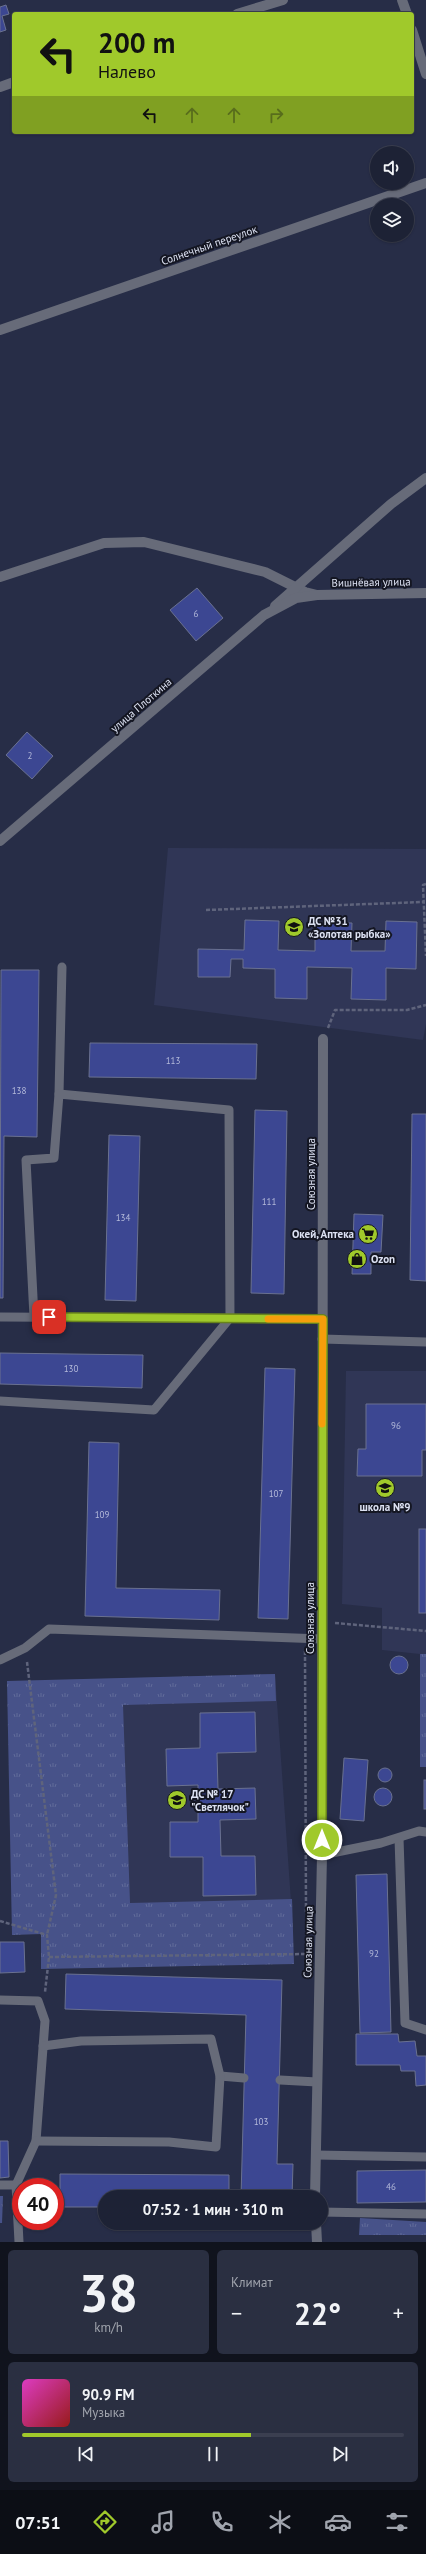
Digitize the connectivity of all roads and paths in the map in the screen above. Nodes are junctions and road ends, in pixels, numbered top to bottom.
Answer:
1 (283, 0) edge
2 (402, 0) edge
3 (244, 12) edge
4 (406, 12) edge
5 (414, 36) edge
6 (426, 74) edge
7 (12, 83) edge
8 (0, 87) edge
9 (426, 183) edge
10 (0, 330) edge
11 (426, 478) edge
12 (0, 576) edge
13 (298, 588) junction
14 (426, 593) edge
15 (316, 595) junction
16 (264, 615) junction
17 (0, 841) edge
18 (426, 884) edge
19 (424, 902) junction
20 (206, 910) dead end
21 (426, 956) edge
22 (62, 967) dead end
23 (426, 1005) edge
24 (323, 1039) joint
25 (59, 1094) junction
26 (0, 1317) edge
27 (34, 1317) junction
28 (230, 1318) junction
29 (323, 1319) junction
30 (322, 1339) junction
31 (426, 1342) edge
32 (0, 1401) edge
33 (322, 1621) junction
34 (426, 1631) edge
35 (304, 1640) junction
36 (322, 1640) junction
37 (25, 1648) junction
38 (0, 1660) edge
39 (426, 1832) edge
40 (399, 1838) junction
41 (322, 1855) junction
42 (306, 1915) dead end
43 (0, 1921) edge
44 (47, 1935) junction
45 (306, 1946) dead end
46 (320, 1953) junction
47 (306, 1954) junction
48 (49, 1957) junction
49 (0, 2000) edge
50 (42, 2012) junction
51 (426, 2030) edge
52 (43, 2046) junction
53 (220, 2076) junction
54 (244, 2078) dead end
55 (280, 2080) dead end
56 (317, 2082) junction
57 (36, 2141) junction
58 (316, 2155) junction
59 (426, 2157) edge
60 (19, 2178) edge
61 (0, 2185) edge
62 (12, 2185) edge
63 (315, 2190) edge
64 (328, 2212) edge
65 (426, 2214) edge
66 (18, 2230) edge
67 (316, 2230) edge
68 (19, 2242) edge
69 (317, 2242) edge

1 - 3 street
2 - 4 street
5 - 6 street
7 - 8 street
9 - 10 street, Солнечный переулок
11 - 13 street, улица Плоткина
12 - 13 street
13 - 15 street, Вишнёвая улица
13 - 16 street, улица Плоткина
14 - 15 street, Вишнёвая улица
15 - 16 street, Вишнёвая улица
16 - 17 street, улица Плоткина
18 - 19 path
19 - 20 path
19 - 21 path
22 - 25 lane
23 - 24 path
24 - 29 street, Союзная улица
25 - 27 lane
25 - 28 lane
26 - 27 lane
27 - 28 lane
28 - 29 lane
28 - 32 lane
29 - 30 street, Союзная улица
30 - 31 lane
30 - 33 street, Союзная улица
33 - 34 path
33 - 36 street, Союзная улица
35 - 36 lane
35 - 37 lane
35 - 42 path
36 - 41 street, Союзная улица
37 - 38 lane
37 - 44 path
39 - 40 lane
40 - 41 lane
40 - 51 lane
41 - 46 street, Союзная улица
43 - 44 path
44 - 48 path
45 - 47 path
46 - 47 path
46 - 56 street, Союзная улица
47 - 48 path
48 - 50 path
49 - 50 lane
50 - 52 lane
52 - 53 lane
52 - 57 lane
53 - 54 lane
53 - 57 lane
55 - 56 lane
56 - 58 street, Союзная улица
57 - 60 lane
58 - 59 lane
58 - 63 street, Союзная улица
61 - 62 lane
64 - 65 lane
66 - 68 lane
67 - 69 street

